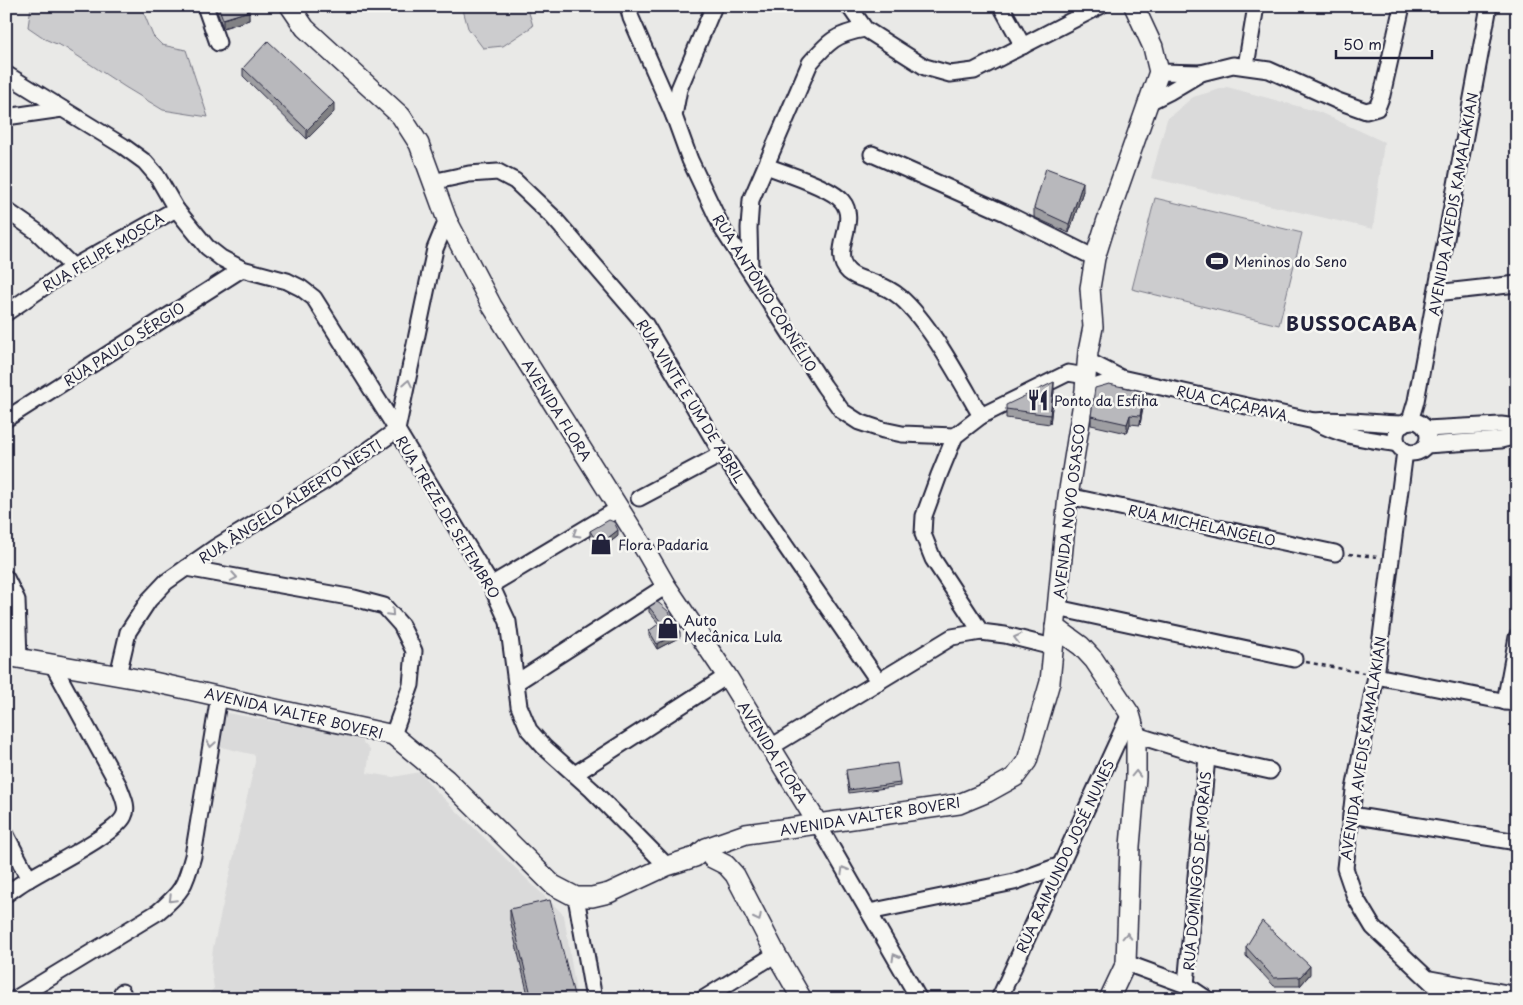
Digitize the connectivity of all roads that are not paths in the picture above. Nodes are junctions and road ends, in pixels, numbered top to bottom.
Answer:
1 (204, 6) edge
2 (290, 6) edge
3 (628, 6) edge
4 (714, 6) edge
5 (850, 6) edge
6 (1001, 6) edge
7 (1100, 6) edge
8 (1134, 6) edge
9 (1256, 6) edge
10 (1402, 6) edge
11 (1489, 6) edge
12 (864, 29) junction
13 (218, 43) dead end
14 (1023, 46) junction
15 (1246, 66) junction
16 (1159, 72) junction
17 (1201, 73) junction
18 (6, 74) edge
19 (1149, 102) junction
20 (62, 109) junction
21 (674, 116) junction
22 (6, 117) edge
23 (872, 154) dead end
24 (766, 166) junction
25 (432, 182) junction
26 (176, 209) junction
27 (6, 210) edge
28 (447, 220) junction
29 (1095, 258) junction
30 (73, 267) junction
31 (242, 269) junction
32 (750, 271) junction
33 (1517, 284) edge
34 (1436, 293) junction
35 (6, 314) edge
36 (1086, 376) junction
37 (1121, 378) junction
38 (981, 416) junction
39 (6, 420) edge
40 (1314, 421) junction
41 (1373, 424) junction
42 (1414, 424) junction
43 (1486, 425) junction
44 (1465, 427) junction
45 (1517, 427) edge
46 (397, 430) junction
47 (955, 436) junction
48 (1517, 436) edge
49 (1370, 440) junction
50 (1485, 441) junction
51 (1465, 443) junction
52 (1410, 448) junction
53 (722, 454) junction
54 (1068, 496) junction
55 (639, 498) dead end
56 (618, 509) junction
57 (1335, 553) road end
58 (186, 568) junction
59 (6, 578) edge
60 (491, 585) junction
61 (666, 586) junction
62 (1057, 608) junction
63 (1055, 627) junction
64 (981, 632) junction
65 (1517, 637) edge
66 (1053, 647) junction
67 (13, 657) edge
68 (1294, 659) road end
69 (54, 665) junction
70 (118, 675) junction
71 (727, 676) junction
72 (1376, 676) junction
73 (517, 682) junction
74 (879, 682) junction
75 (219, 696) junction
76 (1511, 703) edge
77 (1130, 714) junction
78 (393, 735) junction
79 (1136, 735) junction
80 (771, 747) junction
81 (1207, 757) junction
82 (1270, 771) dead end
83 (575, 774) junction
84 (1351, 815) junction
85 (818, 824) junction
86 (6, 835) edge
87 (741, 842) junction
88 (1517, 842) edge
89 (703, 858) junction
90 (1061, 865) junction
91 (667, 866) junction
92 (735, 875) junction
93 (29, 879) junction
94 (6, 894) edge
95 (576, 897) junction
96 (869, 912) junction
97 (776, 954) junction
98 (1126, 963) junction
99 (1430, 980) junction
100 (1186, 985) junction
101 (1517, 995) edge
102 (15, 999) edge
103 (594, 999) edge
104 (704, 999) edge
105 (802, 999) edge
106 (919, 999) edge
107 (1000, 999) edge
108 (1109, 999) edge
109 (1207, 999) edge
110 (1449, 999) edge

1 - 13 street
2 - 25 main road, AVENIDA FLORA
3 - 21 street, RUA ANTÔNIO CORNÉLIO
4 - 21 street
5 - 12 street
6 - 14 street
7 - 14 street
8 - 16 main road
9 - 15 street
10 - 15 street
11 - 34 street, AVENIDA AVEDIS KAMALAKIAN
12 - 14 street
12 - 24 street
15 - 17 street
16 - 17 street
16 - 19 main road, AVENIDA NOVO OSASCO
17 - 19 street
18 - 20 street, RUA TREZE DE SETEMBRO
19 - 29 main road, AVENIDA NOVO OSASCO
20 - 22 street
20 - 26 street, RUA TREZE DE SETEMBRO
21 - 32 street, RUA ANTÔNIO CORNÉLIO
23 - 29 street
24 - 32 street
24 - 38 street
25 - 28 main road, AVENIDA FLORA
25 - 53 street, RUA VINTE E UM DE ABRIL
26 - 30 street, RUA FELIPE MOSCA
26 - 31 street, RUA TREZE DE SETEMBRO
27 - 30 street
46 -> 28 street, RUA ÂNGELO ALBERTO NESTI
28 - 56 main road, AVENIDA FLORA
29 - 36 main road, AVENIDA NOVO OSASCO
30 - 35 street, RUA FELIPE MOSCA
31 - 39 street, RUA PAULO SÉRGIO
31 - 46 street, RUA TREZE DE SETEMBRO
32 - 47 street, RUA ANTÔNIO CORNÉLIO
33 - 34 street
34 - 42 street, AVENIDA AVEDIS KAMALAKIAN
36 - 37 street
36 - 37 street, RUA CAÇAPAVA
36 - 38 street
36 - 54 main road, AVENIDA NOVO OSASCO
37 - 40 street, RUA CAÇAPAVA
38 - 47 street
40 - 41 street, RUA CAÇAPAVA
40 - 49 street, RUA CAÇAPAVA
41 - 42 street, RUA CAÇAPAVA
41 - 49 street
42 - 44 street, RUA CAÇAPAVA
42 - 52 street
42 - 52 street
43 - 44 street, RUA CAÇAPAVA
43 - 45 street, RUA CAÇAPAVA
43 - 50 street
44 - 51 street
46 - 58 street, RUA ÂNGELO ALBERTO NESTI
46 - 60 street, RUA TREZE DE SETEMBRO
47 - 64 street
48 - 50 street, RUA CAÇAPAVA
49 - 52 street, RUA CAÇAPAVA
50 - 51 street, RUA CAÇAPAVA
51 - 52 street, RUA CAÇAPAVA
52 - 72 street, AVENIDA AVEDIS KAMALAKIAN
53 - 55 street
53 - 74 street, RUA VINTE E UM DE ABRIL
54 - 57 street, RUA MICHELANGELO
54 - 62 main road, AVENIDA NOVO OSASCO
56 -> 60 street
56 - 61 main road, AVENIDA FLORA
58 - 70 street, RUA ÂNGELO ALBERTO NESTI
58 -> 78 street
59 - 67 street
60 - 73 street, RUA TREZE DE SETEMBRO
61 - 71 main road, AVENIDA FLORA
61 - 73 street
62 - 63 main road, AVENIDA NOVO OSASCO
62 - 68 street
63 - 66 main road, AVENIDA VALTER BOVERI
63 - 77 main road
66 -> 64 street
64 - 74 street
65 - 76 street
66 - 85 main road, AVENIDA VALTER BOVERI
67 - 69 main road, AVENIDA VALTER BOVERI
69 - 70 main road, AVENIDA VALTER BOVERI
69 - 93 street
70 - 75 main road, AVENIDA VALTER BOVERI
71 - 80 main road, AVENIDA FLORA
71 - 83 street
72 - 76 street
72 - 84 street, AVENIDA AVEDIS KAMALAKIAN
73 - 83 street, RUA TREZE DE SETEMBRO
74 - 80 street
75 - 78 main road, AVENIDA VALTER BOVERI
75 -> 102 street
77 - 79 main road
77 - 90 street, RUA RAIMUNDO JOSÉ NUNES
78 - 95 main road, AVENIDA VALTER BOVERI
79 - 81 street
98 -> 79 main road
80 - 85 main road, AVENIDA FLORA
81 - 82 street
81 - 100 street, RUA DOMINGOS DE MORAIS
83 - 91 street, RUA TREZE DE SETEMBRO
84 - 88 street
84 - 99 street, AVENIDA AVEDIS KAMALAKIAN
85 - 87 main road, AVENIDA VALTER BOVERI
96 -> 85 street
86 - 93 street
87 - 89 main road, AVENIDA VALTER BOVERI
87 - 92 main road
89 - 91 main road, AVENIDA VALTER BOVERI
89 - 92 main road
90 - 96 street
90 - 107 street, RUA RAIMUNDO JOSÉ NUNES
91 - 95 main road, AVENIDA VALTER BOVERI
92 -> 97 main road
93 - 94 street
95 - 103 street
106 -> 96 street
97 - 104 street
97 - 105 main road
98 - 100 street
98 - 108 main road
99 - 101 street
99 - 110 street, AVENIDA AVEDIS KAMALAKIAN
100 - 109 street

